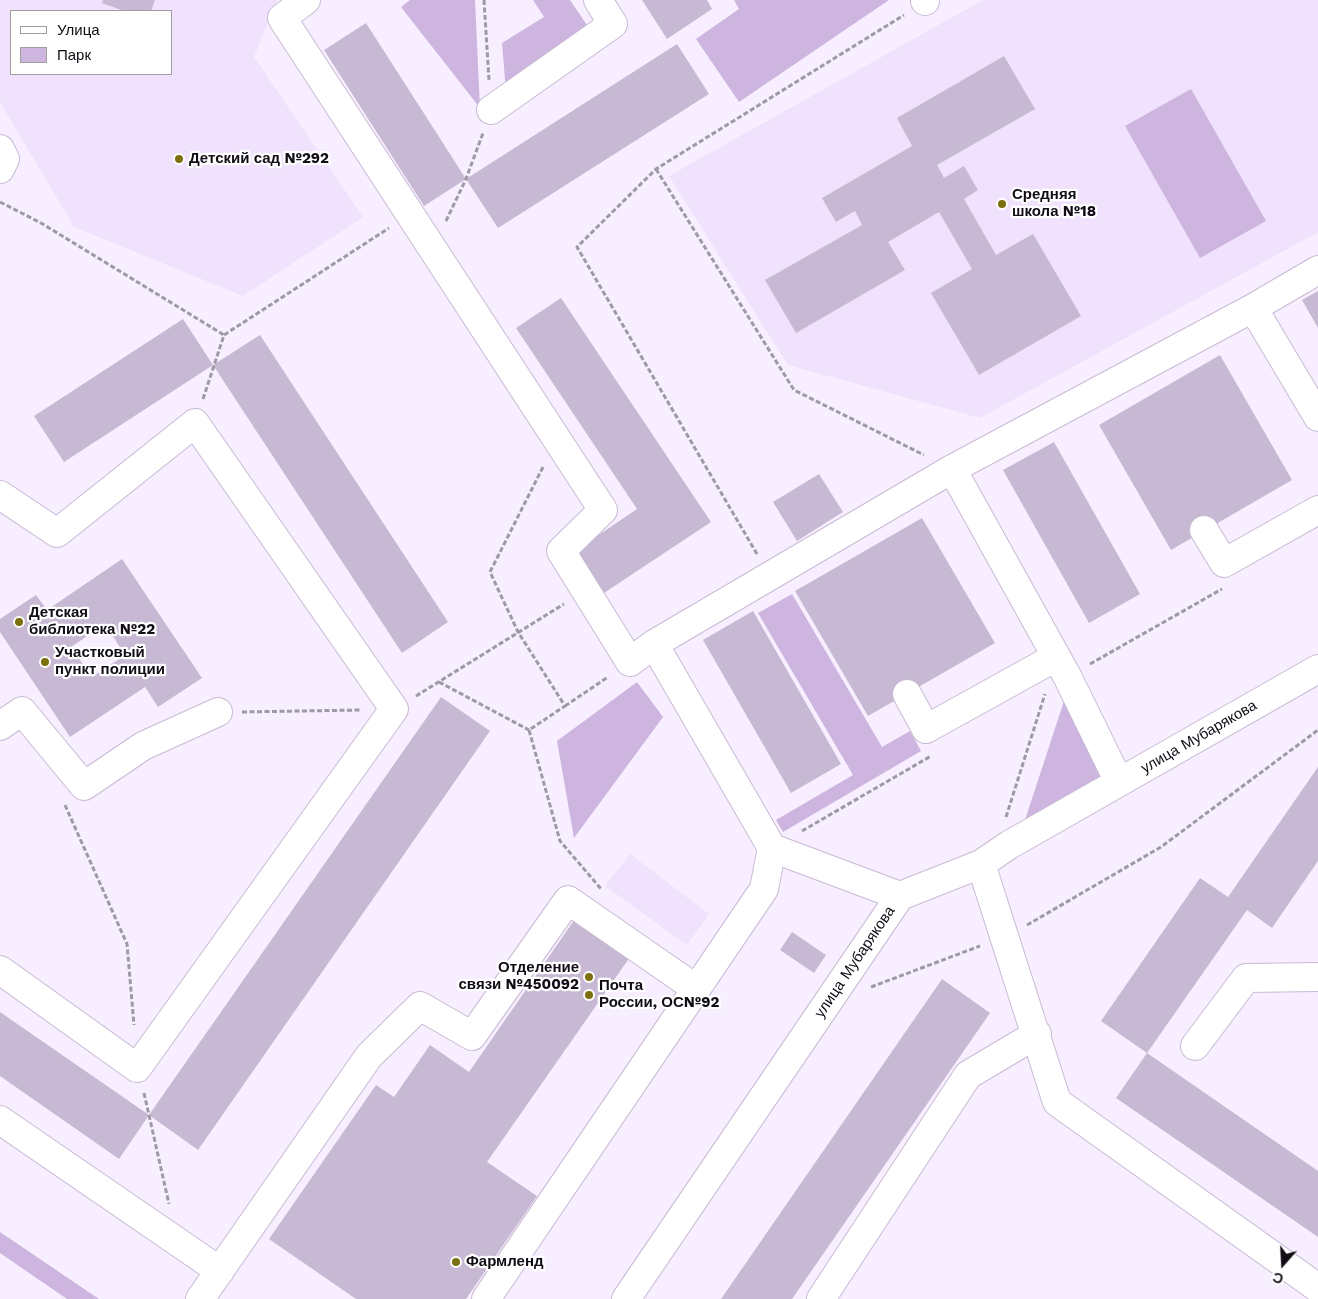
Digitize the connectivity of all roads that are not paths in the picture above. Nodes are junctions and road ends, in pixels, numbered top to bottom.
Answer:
1 (306, 0) edge
2 (598, 0) edge
3 (491, 110) dead end
4 (0, 149) edge
5 (0, 169) edge
6 (1318, 270) edge
7 (1253, 308) junction
8 (1318, 417) edge
9 (952, 469) junction
10 (0, 496) edge
11 (1318, 510) edge
12 (1204, 530) dead end
13 (654, 644) junction
14 (1056, 657) junction
15 (1318, 669) edge
16 (907, 694) dead end
17 (218, 712) road end
18 (0, 726) edge
19 (1120, 782) junction
20 (772, 848) junction
21 (981, 864) junction
22 (900, 896) junction
23 (0, 970) edge
24 (1318, 976) edge
25 (695, 988) junction
26 (1037, 1034) junction
27 (1195, 1046) dead end
28 (0, 1120) edge
29 (220, 1271) junction
30 (1318, 1288) edge
31 (200, 1299) edge
32 (486, 1299) edge
33 (626, 1299) edge
34 (821, 1299) edge

1 - 13 street
2 - 3 street
4 - 5 street
6 - 7 street
7 - 8 street
7 - 9 street
9 - 13 street
9 - 14 street
10 - 23 street
11 - 12 street
13 - 20 street
14 - 16 street
14 - 19 street
15 - 19 street, улица Мубарякова
17 - 18 street
19 - 21 street, улица Мубарякова
20 - 22 street
20 - 25 street
21 - 22 street, улица Мубарякова
21 - 26 street
22 - 33 street, улица Мубарякова
24 - 27 street
25 - 29 street
25 - 32 street
26 - 30 street
26 - 34 street
28 - 29 street
29 - 31 street

